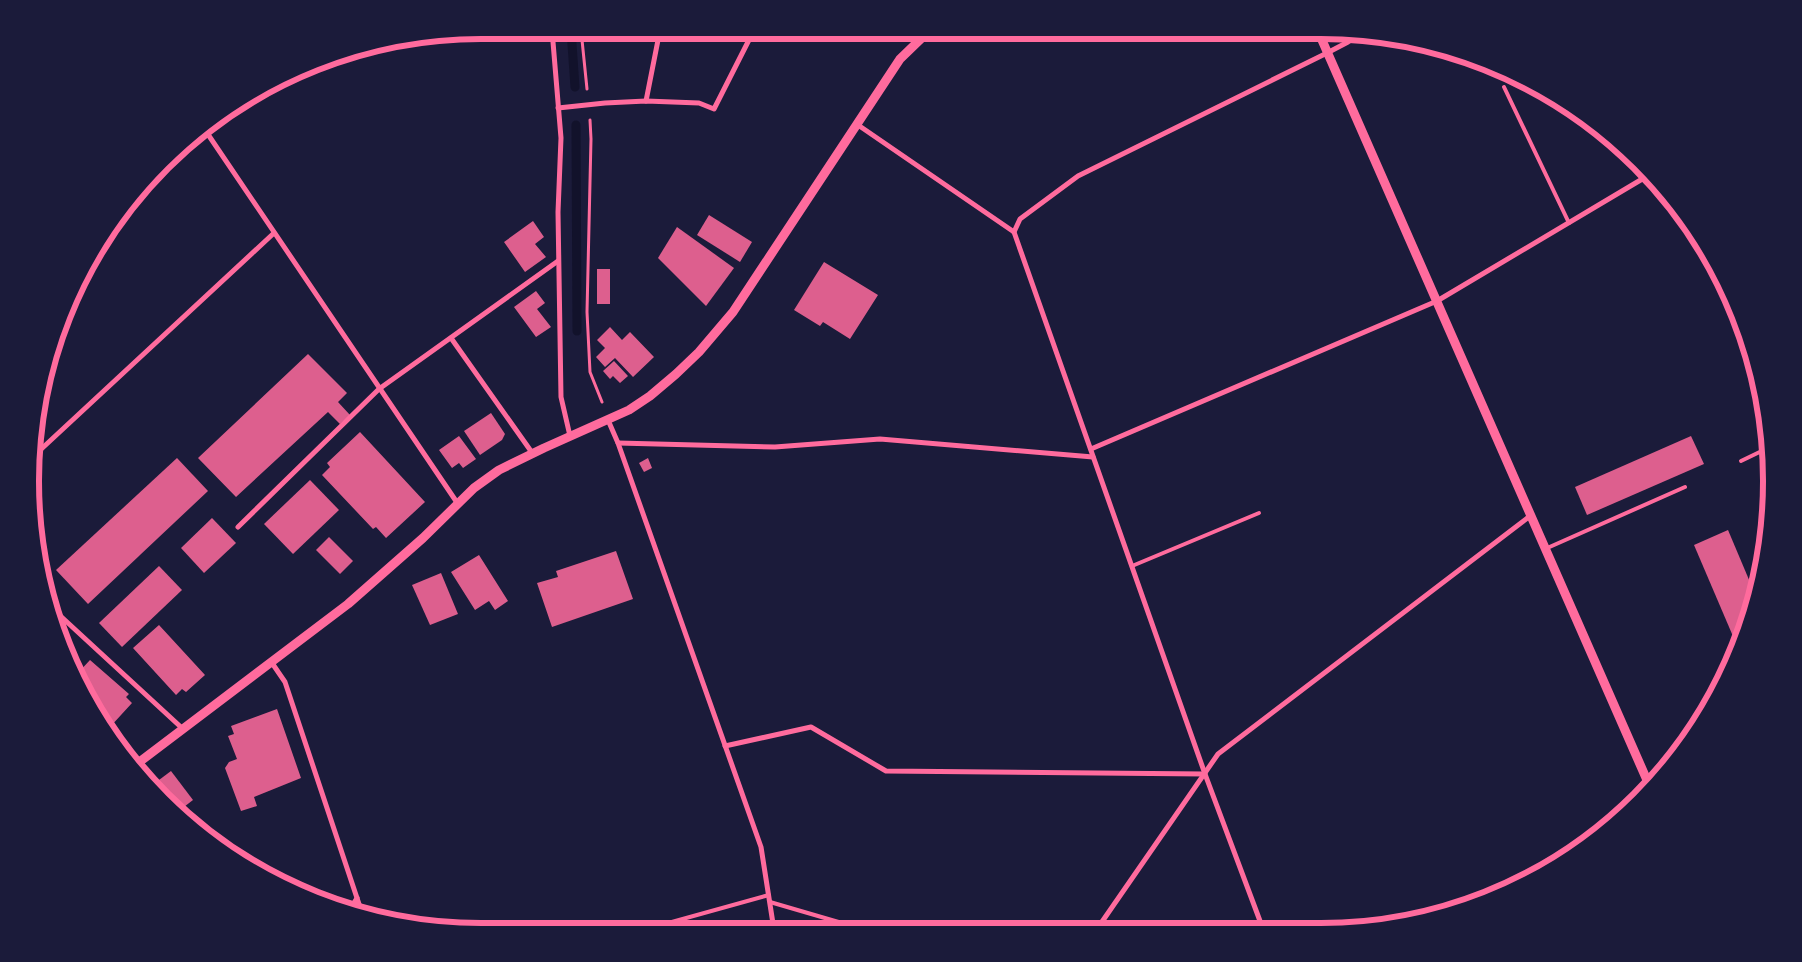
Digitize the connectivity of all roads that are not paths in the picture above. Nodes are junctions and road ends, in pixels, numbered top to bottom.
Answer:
1 (553, 39) edge
2 (658, 39) edge
3 (750, 39) edge
4 (921, 39) edge
5 (1321, 39) edge
6 (1350, 40) edge
7 (1327, 53) junction
8 (1504, 87) dead end
9 (646, 101) junction
10 (558, 108) junction
11 (858, 125) junction
12 (207, 134) edge
13 (1644, 179) edge
14 (1569, 224) junction
15 (1014, 232) junction
16 (274, 233) junction
17 (558, 261) junction
18 (1437, 301) junction
19 (451, 338) junction
20 (379, 389) junction
21 (608, 420) junction
22 (570, 436) junction
23 (618, 443) junction
24 (1091, 449) junction
25 (40, 450) edge
26 (1762, 451) edge
27 (533, 454) junction
28 (1093, 457) junction
29 (1741, 461) dead end
30 (1685, 488) dead end
31 (458, 504) junction
32 (1259, 513) dead end
33 (1530, 516) junction
34 (238, 527) dead end
35 (1545, 549) junction
36 (1132, 566) junction
37 (60, 617) edge
38 (272, 663) junction
39 (184, 730) junction
40 (726, 746) junction
41 (139, 762) edge
42 (1205, 774) junction
43 (1647, 780) edge
44 (769, 895) junction
45 (357, 898) junction
46 (770, 902) junction
47 (353, 904) edge
48 (360, 906) edge
49 (668, 923) edge
50 (773, 923) edge
51 (842, 923) edge
52 (1101, 923) edge
53 (1260, 923) edge

1 - 10 street
2 - 9 street
3 - 9 street
4 - 11 street
5 - 7 street
6 - 7 street
7 - 15 street
7 - 18 street
8 - 14 lane
9 - 10 street
10 - 17 street
11 - 15 street
11 - 21 street
12 - 16 street
13 - 14 street
14 - 18 street
15 - 24 street
16 - 20 street
16 - 25 street
17 - 19 street
17 - 22 street
18 - 24 street
18 - 33 street
19 - 20 street
19 - 27 street
20 - 31 street
20 - 34 street
21 - 22 street
21 - 23 street
22 - 27 street
23 - 28 street
23 - 40 street
24 - 28 street
26 - 29 lane
27 - 31 street
28 - 36 street
30 - 35 lane
31 - 38 street
32 - 36 lane
33 - 35 street
33 - 42 street
35 - 43 street
36 - 42 street
37 - 39 street
38 - 39 street
38 - 45 street
39 - 41 street
40 - 42 street
40 - 44 street
42 - 52 street
42 - 53 street
44 - 46 street
44 - 49 lane
45 - 47 street
45 - 48 street
46 - 50 street
46 - 51 lane

